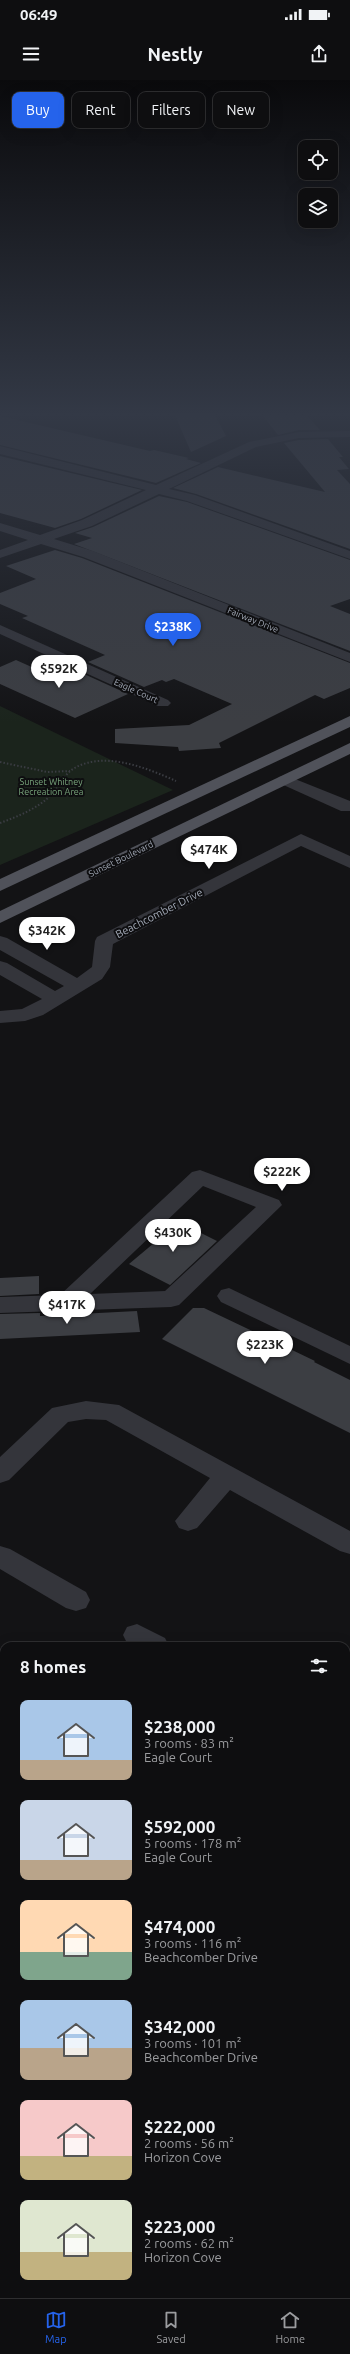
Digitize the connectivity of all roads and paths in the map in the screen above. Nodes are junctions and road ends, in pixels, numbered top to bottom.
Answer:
1 (101, 517) edge
2 (244, 517) edge
3 (0, 527) edge
4 (44, 539) junction
5 (0, 554) edge
6 (350, 555) edge
7 (0, 630) edge
8 (350, 658) edge
9 (163, 703) dead end
10 (350, 721) edge
11 (350, 748) edge
12 (0, 762) edge
13 (71, 771) junction
14 (285, 780) junction
15 (197, 793) junction
16 (350, 806) edge
17 (0, 823) edge
18 (350, 864) edge
19 (0, 886) edge
20 (0, 918) edge
21 (0, 942) edge
22 (0, 967) edge
23 (78, 986) junction
24 (57, 1000) junction
25 (0, 1017) edge
26 (229, 1296) dead end
27 (67, 1302) junction
28 (0, 1304) edge
29 (350, 1356) edge
30 (0, 1473) edge
31 (226, 1476) junction
32 (188, 1521) dead end
33 (350, 1544) edge
34 (0, 1556) edge
35 (76, 1600) dead end

1 - 4 street
2 - 6 street
3 - 4 street, Fairway Drive
4 - 5 street
4 - 8 street, Fairway Drive
7 - 9 street, Eagle Court
10 - 15 main road
11 - 14 main road, Sunset Boulevard
12 - 13 path
13 - 15 path
13 - 17 path
14 - 16 street
14 - 20 main road, Sunset Boulevard
15 - 19 main road
18 - 23 street, Beachcomber Drive
21 - 23 street
22 - 24 street
23 - 24 street, Beachcomber Drive
24 - 25 street, Beachcomber Drive
26 - 29 street
27 - 27 street
27 - 28 street
30 - 31 street
31 - 32 street
31 - 33 street
34 - 35 street

